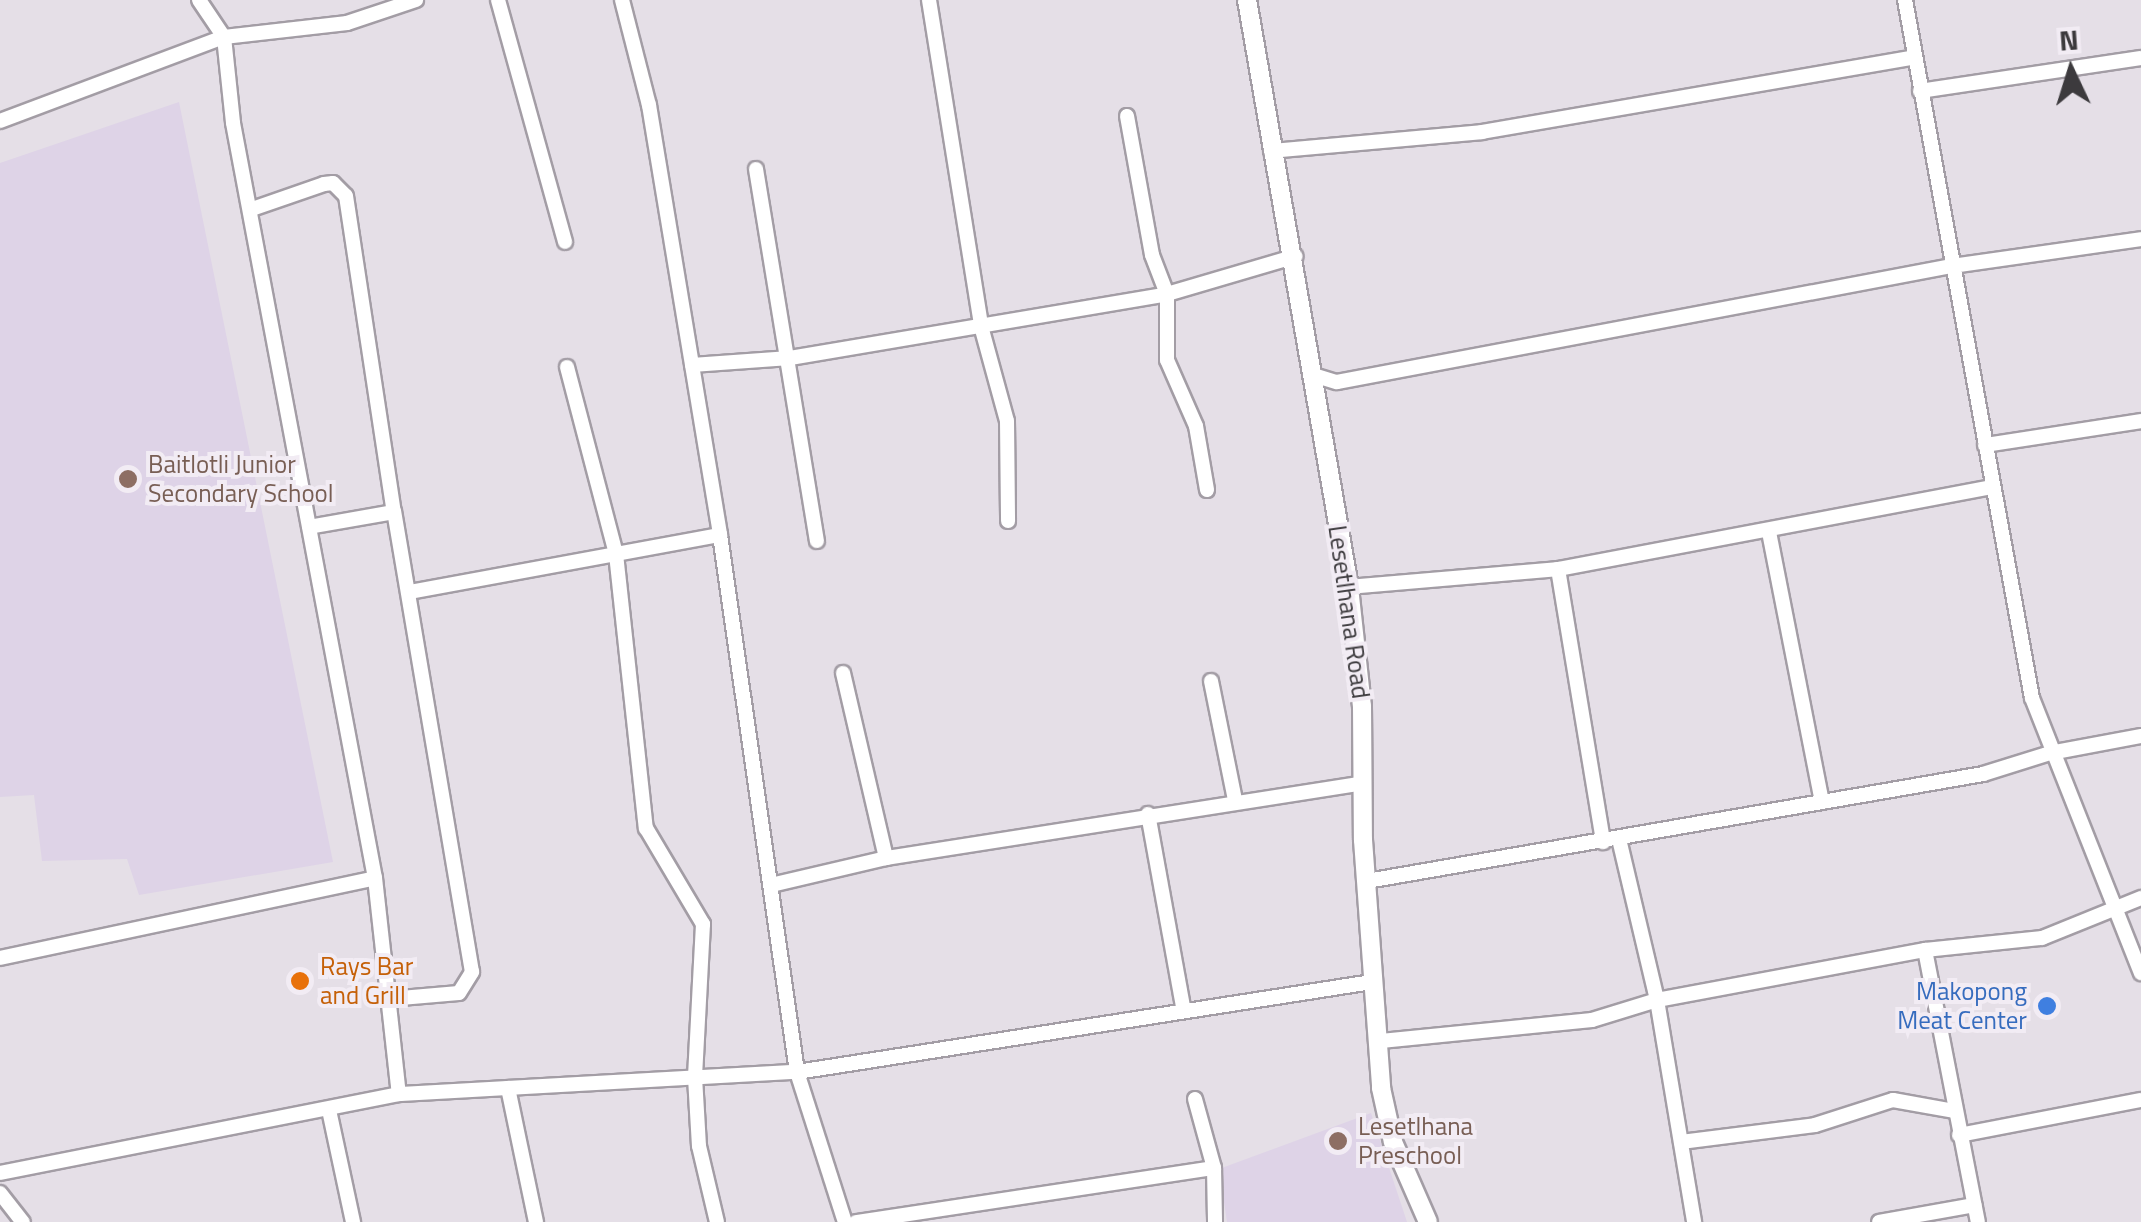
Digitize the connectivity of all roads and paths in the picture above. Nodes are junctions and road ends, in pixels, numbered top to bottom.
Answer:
1 (199, 0) edge
2 (416, 0) edge
3 (498, 0) edge
4 (622, 0) edge
5 (929, 0) edge
6 (1247, 0) edge
7 (1905, 0) edge
8 (224, 37) junction
9 (1914, 57) junction
10 (2141, 58) edge
11 (1920, 91) junction
12 (1127, 116) dead end
13 (0, 121) edge
14 (1271, 151) junction
15 (756, 169) dead end
16 (252, 209) junction
17 (2141, 239) edge
18 (565, 242) dead end
19 (1296, 256) junction
20 (1952, 266) junction
21 (1167, 294) junction
22 (980, 326) junction
23 (790, 358) junction
24 (692, 365) junction
25 (567, 367) dead end
26 (1310, 374) junction
27 (2141, 421) edge
28 (1985, 445) junction
29 (1992, 487) junction
30 (1207, 490) dead end
31 (394, 512) junction
32 (1008, 521) dead end
33 (309, 527) junction
34 (1769, 532) junction
35 (720, 535) junction
36 (817, 541) dead end
37 (616, 554) junction
38 (1558, 570) junction
39 (1349, 588) junction
40 (409, 592) junction
41 (843, 673) dead end
42 (1211, 681) dead end
43 (2141, 736) edge
44 (2050, 753) junction
45 (1363, 783) junction
46 (1235, 800) junction
47 (1822, 802) junction
48 (1148, 814) junction
49 (1611, 840) junction
50 (886, 858) junction
51 (375, 878) junction
52 (1367, 881) junction
53 (771, 885) junction
54 (2141, 898) edge
55 (2112, 911) junction
56 (1925, 950) junction
57 (0, 958) edge
58 (2141, 973) edge
59 (1372, 982) junction
60 (389, 999) junction
61 (1657, 1000) junction
62 (1182, 1007) junction
63 (1381, 1041) junction
64 (797, 1072) junction
65 (694, 1077) junction
66 (508, 1088) junction
67 (399, 1094) junction
68 (1195, 1098) dead end
69 (2141, 1100) edge
70 (329, 1110) junction
71 (1954, 1111) junction
72 (1959, 1135) junction
73 (1681, 1142) junction
74 (1214, 1168) junction
75 (0, 1173) edge
76 (0, 1193) edge
77 (1974, 1204) junction
78 (23, 1222) edge
79 (353, 1222) edge
80 (536, 1222) edge
81 (717, 1222) edge
82 (845, 1222) edge
83 (856, 1222) edge
84 (1215, 1222) edge
85 (1428, 1222) edge
86 (1694, 1222) edge
87 (1879, 1222) edge
88 (1978, 1222) edge

1 - 8 street
2 - 8 street
3 - 18 street
4 - 24 street
5 - 22 street
6 - 14 street, Lesetlhana Road
7 - 9 street
8 - 13 street
8 - 16 street
9 - 11 street
9 - 14 street
10 - 11 street
11 - 20 street
12 - 21 street
14 - 19 street, Lesetlhana Road
15 - 23 street
16 - 31 street
16 - 33 street
17 - 20 street
19 - 21 street
19 - 26 street, Lesetlhana Road
20 - 26 street
20 - 28 street
21 - 22 street
21 - 30 street
22 - 23 street
22 - 32 street
23 - 24 street
23 - 36 street
24 - 35 street
25 - 37 street
26 - 39 street, Lesetlhana Road
27 - 28 street
28 - 29 street
29 - 34 street
29 - 44 street
31 - 33 street
31 - 40 street
33 - 51 street
34 - 38 street
34 - 47 street
35 - 37 street
35 - 53 street
37 - 40 street
37 - 65 street
38 - 39 street
38 - 49 street
39 - 45 street, Lesetlhana Road
40 - 60 street
41 - 50 street
42 - 46 street
43 - 44 street
44 - 47 street
44 - 55 street
45 - 46 street
45 - 52 street, Lesetlhana Road
46 - 48 street
47 - 49 street
48 - 50 street
48 - 62 street
49 - 52 street
49 - 61 street
50 - 53 street
51 - 57 street
51 - 60 street
52 - 59 street, Lesetlhana Road
53 - 64 street
54 - 55 street
55 - 56 street
55 - 58 street
56 - 61 street
56 - 71 street
59 - 62 street
59 - 63 street, Lesetlhana Road
60 - 67 street
61 - 63 street
61 - 73 street
62 - 64 street
63 - 85 street, Lesetlhana Road
64 - 65 street
64 - 82 street
65 - 66 street
65 - 81 street
66 - 67 street
66 - 80 street
67 - 70 street
68 - 74 street
69 - 72 street
70 - 75 street
70 - 79 street
71 - 72 street
71 - 73 street
72 - 77 street
73 - 86 street
74 - 83 street
74 - 84 street
76 - 78 street
77 - 87 street
77 - 88 street

